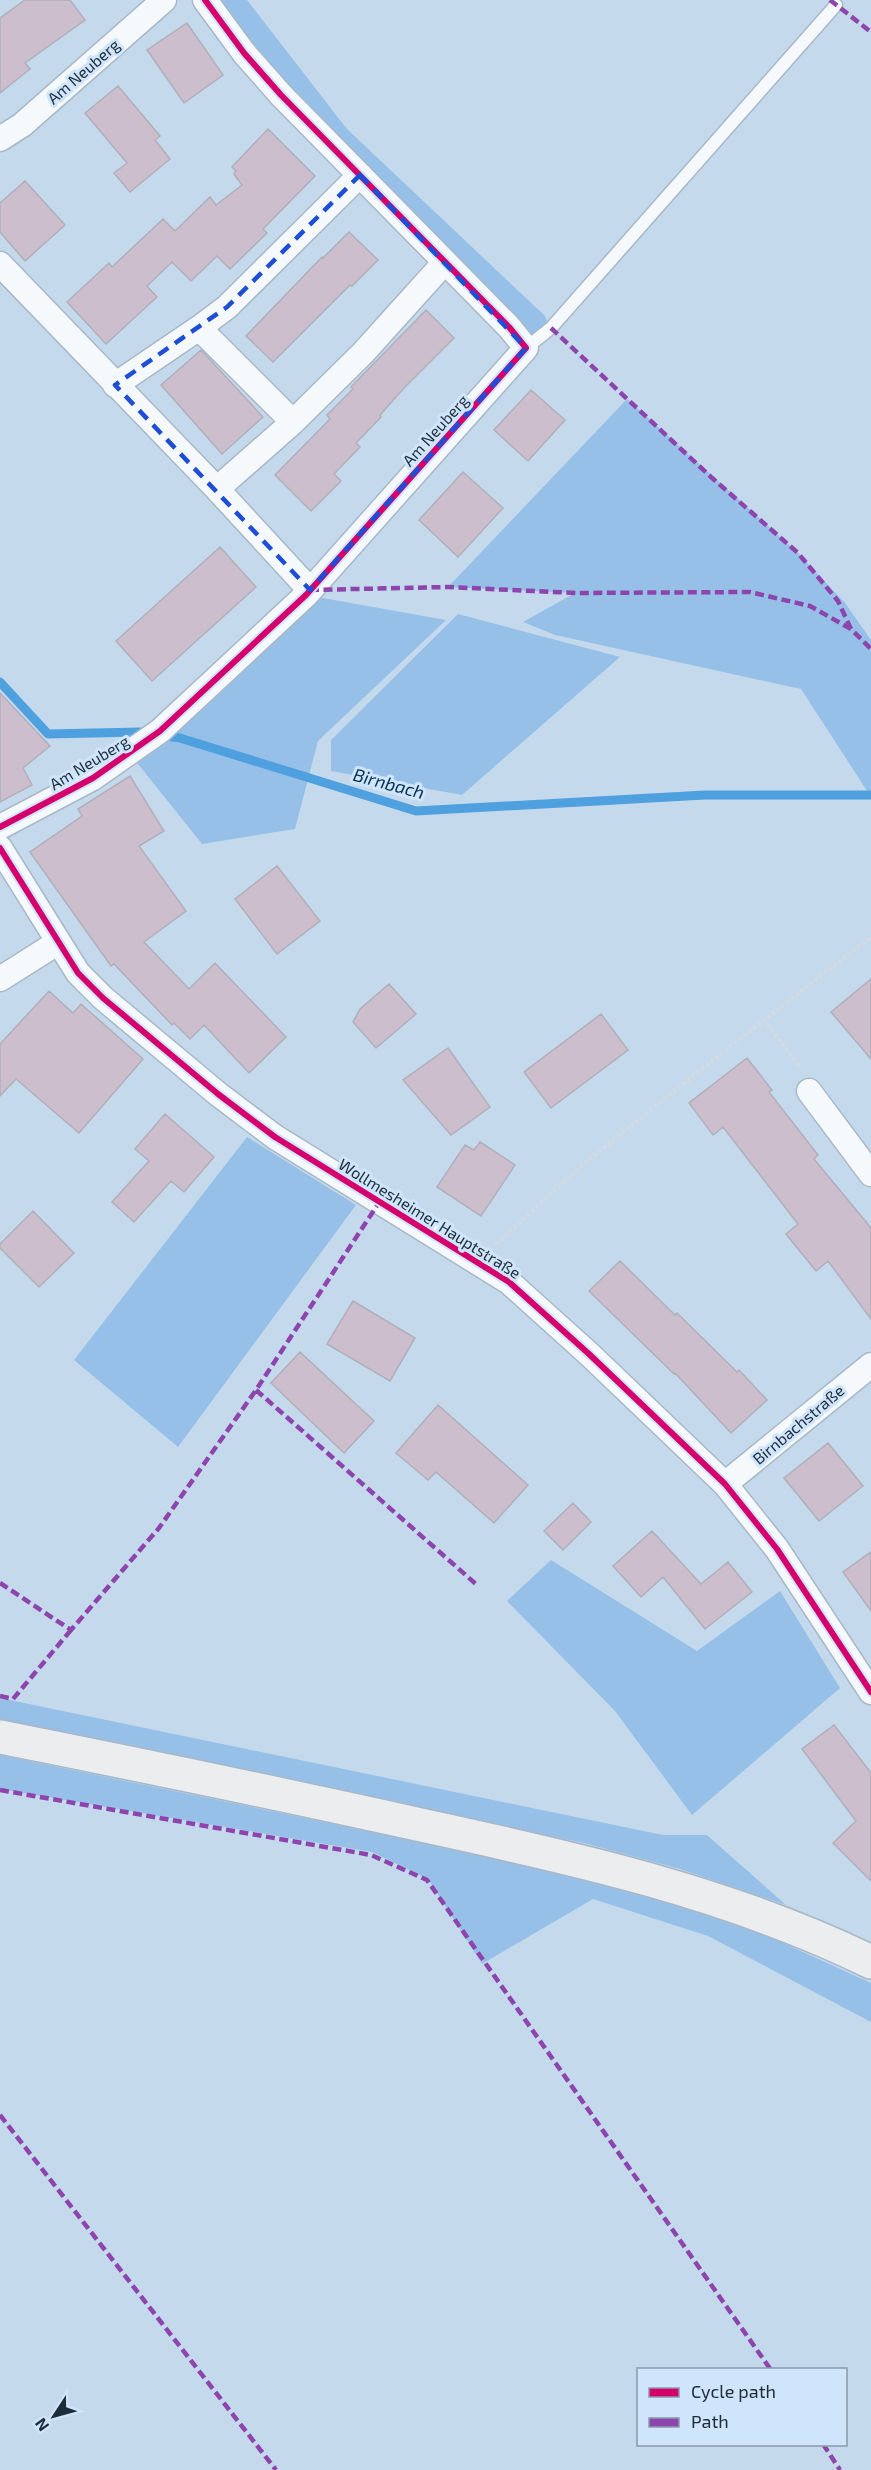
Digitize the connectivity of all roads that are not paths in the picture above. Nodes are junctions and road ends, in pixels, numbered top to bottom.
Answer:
1 (164, 0) edge
2 (205, 0) edge
3 (836, 5) dead end
4 (0, 140) edge
5 (360, 175) junction
6 (445, 262) junction
7 (0, 264) edge
8 (199, 328) junction
9 (526, 348) junction
10 (115, 385) junction
11 (293, 422) junction
12 (217, 489) junction
13 (310, 590) junction
14 (0, 827) edge
15 (0, 848) edge
16 (57, 943) junction
17 (0, 979) edge
18 (809, 1090) road end
19 (871, 1174) edge
20 (871, 1365) edge
21 (725, 1484) junction
22 (871, 1692) edge
23 (0, 1737) edge
24 (871, 1962) edge

1 - 4 street, Am Neuberg
2 - 5 street
3 - 9 lane
5 - 6 street
5 - 8 street
6 - 9 street
6 - 11 street
7 - 10 street
8 - 10 street
8 - 11 street
9 - 13 street, Am Neuberg
10 - 12 street
11 - 12 street
12 - 13 street
13 - 14 street, Am Neuberg
15 - 16 street, Wollmesheimer Hauptstraße
16 - 17 street
16 - 21 street, Wollmesheimer Hauptstraße
18 - 19 street
20 - 21 street, Birnbachstraße
21 - 22 street, Wollmesheimer Hauptstraße
23 - 24 main road

